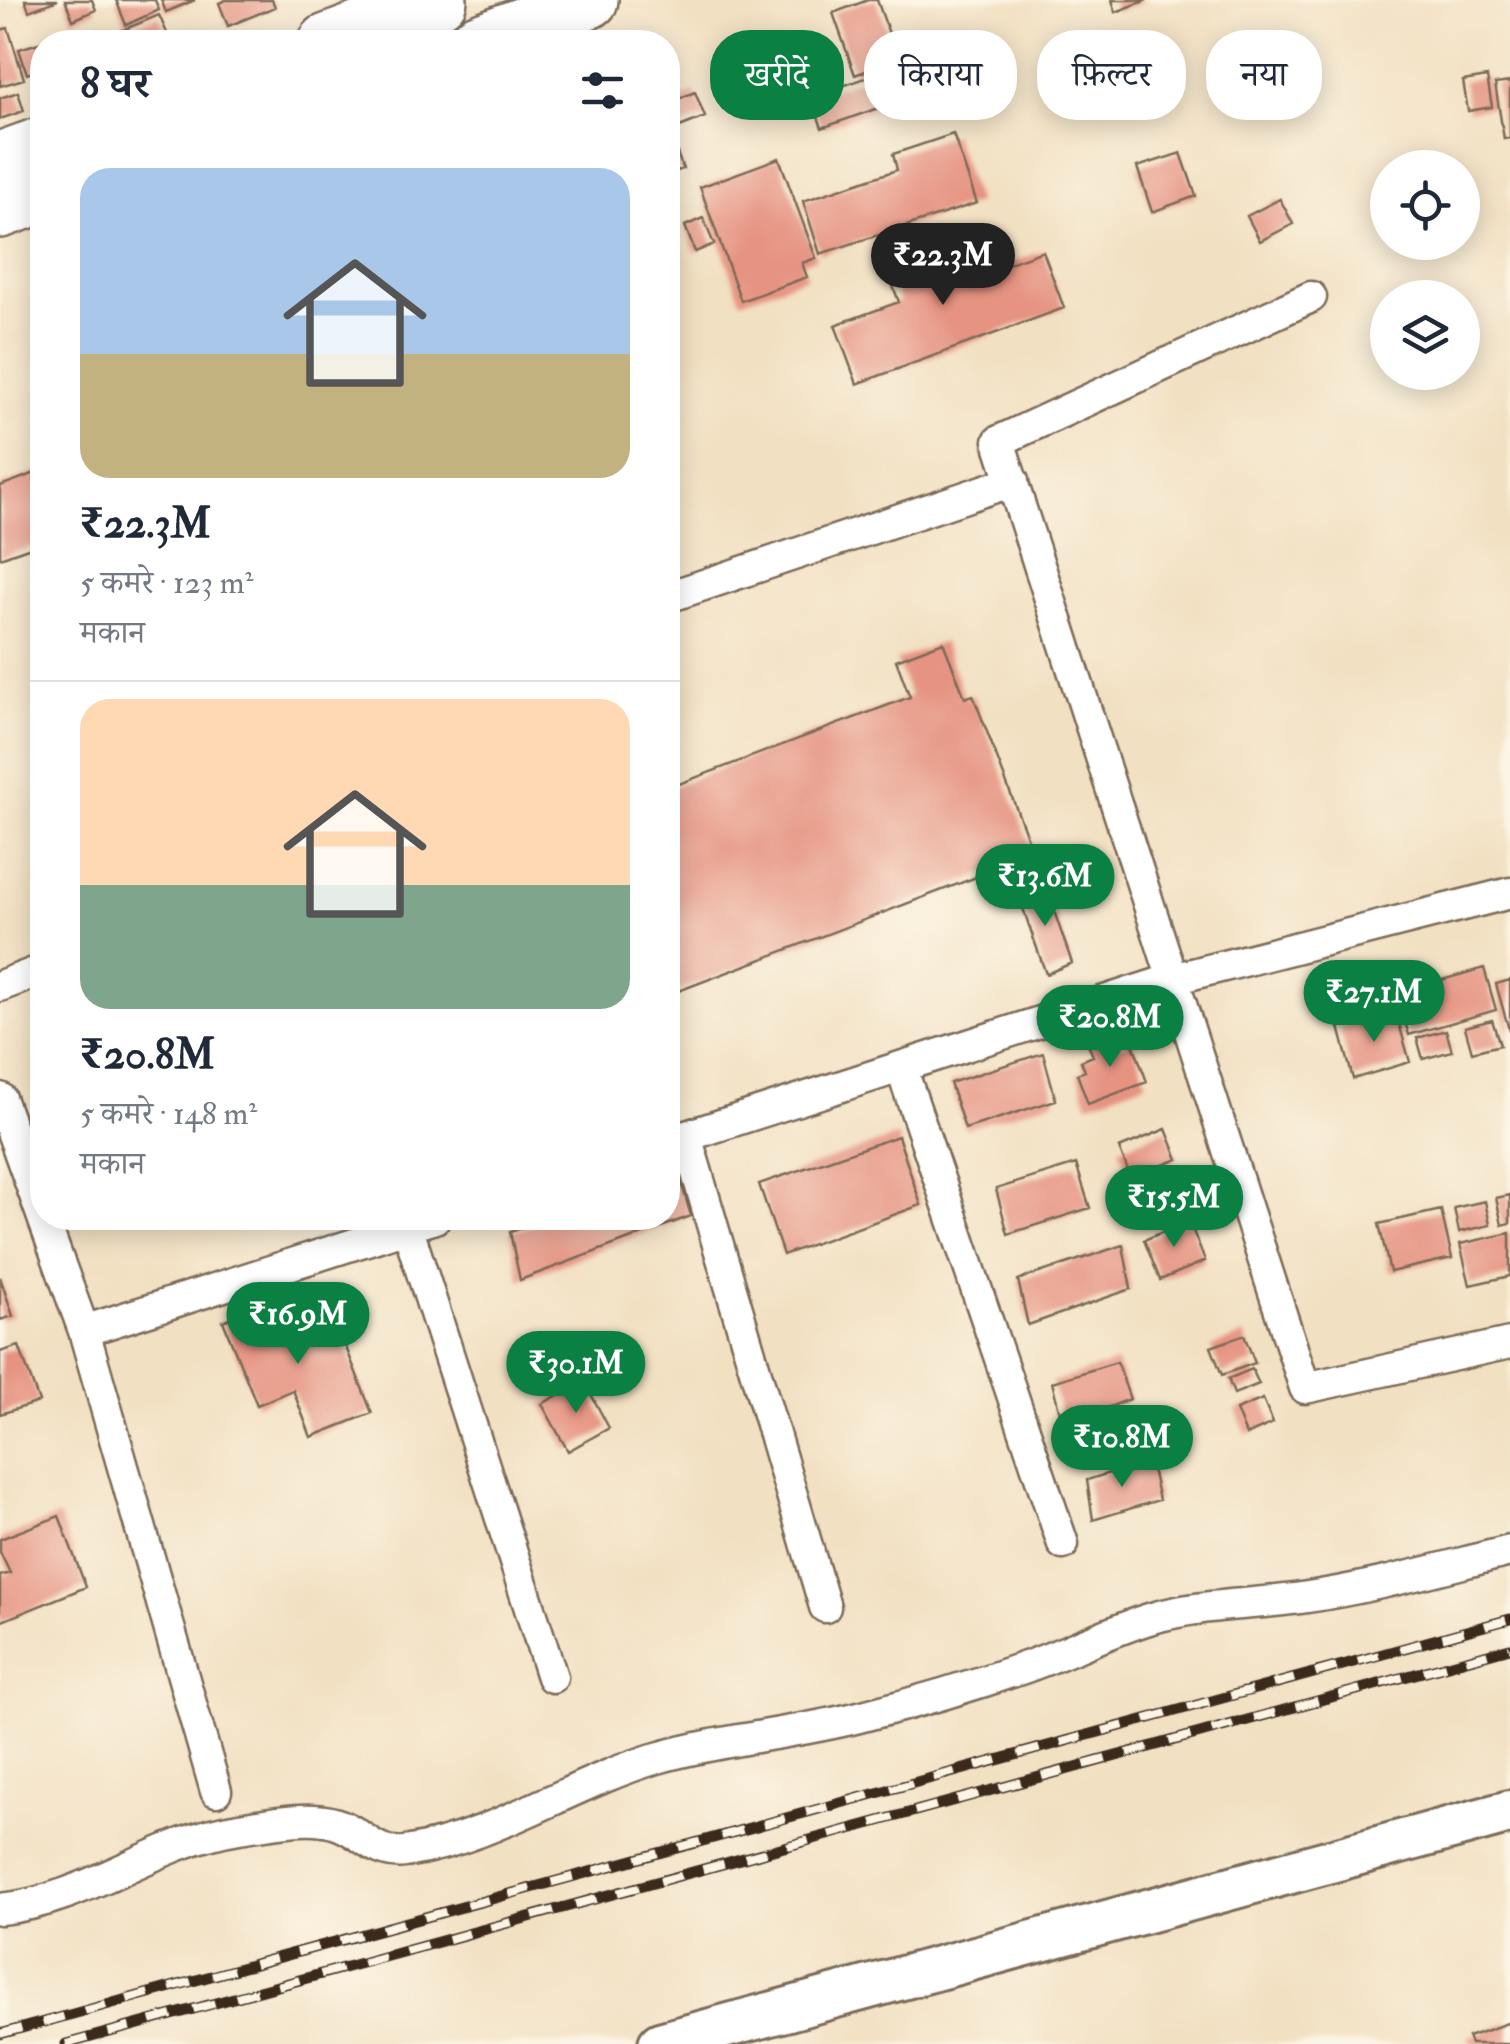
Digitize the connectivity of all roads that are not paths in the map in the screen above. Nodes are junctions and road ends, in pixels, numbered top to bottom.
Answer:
1 (439, 0) edge
2 (590, 0) edge
3 (360, 30) edge
4 (510, 30) edge
5 (30, 149) edge
6 (0, 160) edge
7 (30, 199) edge
8 (0, 210) edge
9 (1311, 297) dead end
10 (1012, 481) junction
11 (680, 593) edge
12 (1510, 893) edge
13 (30, 975) edge
14 (1173, 979) junction
15 (0, 986) edge
16 (901, 1066) junction
17 (0, 1098) edge
18 (680, 1138) edge
19 (680, 1148) edge
20 (30, 1180) edge
21 (48, 1230) edge
22 (396, 1230) edge
23 (423, 1230) edge
24 (84, 1330) junction
25 (1510, 1343) edge
26 (1063, 1544) dead end
27 (1510, 1552) edge
28 (825, 1607) dead end
29 (552, 1677) dead end
30 (216, 1791) dead end
31 (1510, 1812) edge
32 (0, 1909) edge
33 (660, 2044) edge

1 - 3 highway
2 - 4 highway
5 - 6 highway
7 - 8 highway
9 - 10 street
10 - 11 street
10 - 14 street
12 - 14 street
13 - 15 street
14 - 16 street
14 - 25 street
16 - 18 street
16 - 26 street
17 - 20 street
19 - 28 street
21 - 24 street
22 - 24 street
23 - 29 street
24 - 30 street
27 - 32 street
31 - 33 main road

